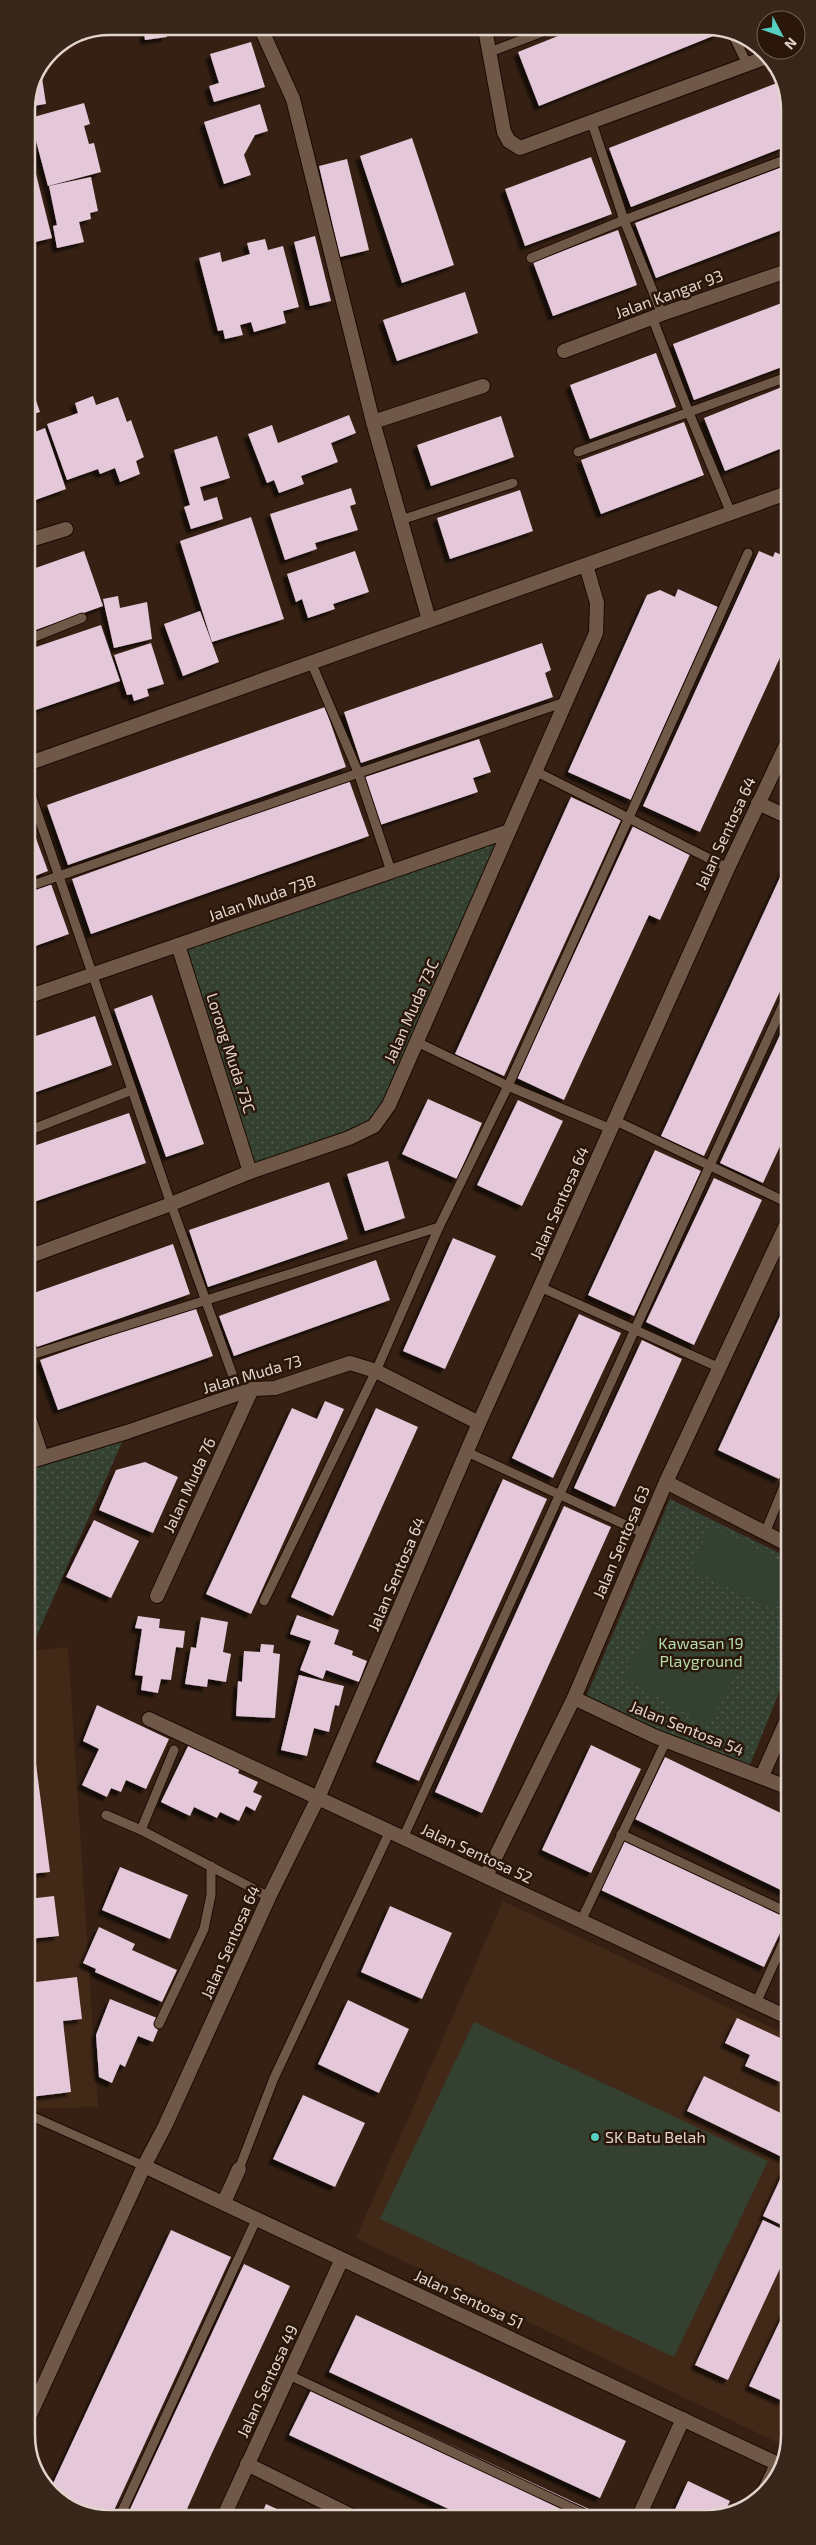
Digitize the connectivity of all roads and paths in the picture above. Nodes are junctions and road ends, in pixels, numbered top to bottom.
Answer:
1 (264, 35) edge
2 (486, 35) edge
3 (535, 35) edge
4 (736, 42) edge
5 (490, 52) junction
6 (759, 60) edge
7 (747, 64) junction
8 (592, 123) junction
9 (781, 161) edge
10 (624, 220) junction
11 (531, 258) dead end
12 (781, 273) edge
13 (657, 316) junction
14 (564, 351) dead end
15 (781, 379) edge
16 (483, 386) dead end
17 (689, 413) junction
18 (373, 422) junction
19 (578, 452) dead end
20 (513, 483) dead end
21 (781, 495) edge
22 (731, 513) junction
23 (401, 520) junction
24 (66, 528) dead end
25 (35, 538) edge
26 (748, 553) dead end
27 (586, 564) junction
28 (82, 618) dead end
29 (429, 620) junction
30 (35, 637) edge
31 (311, 662) junction
32 (565, 702) junction
33 (781, 755) edge
34 (35, 761) edge
35 (535, 771) junction
36 (358, 772) junction
37 (758, 803) junction
38 (35, 807) edge
39 (781, 814) edge
40 (630, 819) junction
41 (509, 832) junction
42 (728, 868) junction
43 (392, 871) junction
44 (58, 876) junction
45 (35, 884) edge
46 (178, 946) junction
47 (94, 974) junction
48 (35, 994) edge
49 (781, 1009) edge
50 (417, 1042) junction
51 (508, 1086) junction
52 (132, 1090) junction
53 (612, 1125) junction
54 (35, 1127) edge
55 (711, 1164) junction
56 (250, 1172) junction
57 (781, 1199) edge
58 (172, 1204) junction
59 (439, 1227) junction
60 (781, 1242) edge
61 (35, 1254) edge
62 (540, 1287) junction
63 (207, 1300) junction
64 (635, 1329) junction
65 (35, 1354) edge
66 (720, 1368) junction
67 (376, 1370) junction
68 (246, 1391) junction
69 (479, 1423) junction
70 (35, 1436) edge
71 (467, 1452) junction
72 (42, 1457) junction
73 (35, 1460) edge
74 (666, 1482) junction
75 (560, 1494) junction
76 (781, 1494) edge
77 (643, 1533) junction
78 (765, 1533) junction
79 (781, 1541) edge
80 (157, 1596) dead end
81 (264, 1601) dead end
82 (574, 1698) junction
83 (149, 1719) dead end
84 (781, 1733) edge
85 (666, 1741) junction
86 (174, 1750) dead end
87 (762, 1776) junction
88 (781, 1784) edge
89 (318, 1798) junction
90 (106, 1815) dead end
91 (141, 1830) junction
92 (390, 1831) junction
93 (621, 1834) junction
94 (403, 1838) junction
95 (212, 1866) junction
96 (486, 1876) junction
97 (269, 1897) junction
98 (781, 1910) edge
99 (581, 1921) junction
100 (781, 1948) edge
101 (756, 2003) junction
102 (781, 2014) edge
103 (160, 2024) dead end
104 (35, 2118) edge
105 (144, 2166) junction
106 (239, 2169) joint
107 (224, 2202) junction
108 (257, 2218) junction
109 (342, 2258) junction
110 (289, 2375) junction
111 (35, 2389) edge
112 (683, 2420) junction
113 (775, 2463) edge
114 (248, 2464) junction
115 (330, 2504) junction
116 (123, 2510) edge
117 (227, 2510) edge
118 (327, 2510) edge
119 (341, 2510) edge
120 (578, 2510) edge
121 (642, 2510) edge

1 - 18 street
2 - 5 street
3 - 5 lane
4 - 7 lane
5 - 8 street
6 - 7 street
7 - 8 street
8 - 10 lane
9 - 10 lane
10 - 11 lane
10 - 13 lane
12 - 13 street, Jalan Kangar 93
13 - 14 street, Jalan Kangar 93
13 - 17 lane
15 - 17 lane
16 - 18 street
17 - 19 lane
17 - 22 lane
18 - 23 street
20 - 23 lane
21 - 22 street
22 - 27 street
23 - 29 street
24 - 25 street
26 - 40 lane
27 - 29 street
27 - 32 street, Jalan Muda 73C
28 - 30 lane
29 - 31 street
31 - 34 street
31 - 36 lane
32 - 35 street, Jalan Muda 73C
32 - 36 lane
33 - 37 street, Jalan Sentosa 64
35 - 40 lane
35 - 41 street, Jalan Muda 73C
36 - 43 lane
36 - 44 lane
37 - 39 street
37 - 42 street, Jalan Sentosa 64
38 - 44 lane
40 - 42 lane
40 - 51 lane
41 - 43 street, Jalan Muda 73B
41 - 50 street, Jalan Muda 73C
42 - 53 street, Jalan Sentosa 64
43 - 46 street, Jalan Muda 73B
44 - 45 lane
44 - 47 lane
46 - 47 street, Jalan Muda 73B
46 - 56 street, Lorong Muda 73C
47 - 48 street, Jalan Muda 73B
47 - 52 lane
49 - 55 lane
50 - 51 lane
50 - 56 street, Jalan Muda 73C
51 - 53 lane
51 - 59 lane
52 - 54 lane
52 - 58 lane
53 - 55 lane
53 - 62 street, Jalan Sentosa 64
55 - 57 lane
55 - 64 lane
56 - 58 street, Jalan Muda 73C
58 - 61 street, Jalan Muda 73C
58 - 63 lane
59 - 63 lane
59 - 67 lane
60 - 66 street, Jalan Sentosa 63
62 - 64 lane
62 - 69 street, Jalan Sentosa 64
63 - 65 lane
63 - 68 lane
64 - 66 lane
64 - 75 lane
66 - 74 street, Jalan Sentosa 63
67 - 68 street, Jalan Muda 73
67 - 69 street, Jalan Muda 73
67 - 81 lane
68 - 72 street, Jalan Muda 73
68 - 80 street, Jalan Muda 76
69 - 71 street, Jalan Sentosa 64
70 - 72 street
71 - 75 lane
71 - 89 street, Jalan Sentosa 64
72 - 73 street, Jalan Muda 73
74 - 77 street, Jalan Sentosa 63
74 - 78 street
75 - 77 lane
75 - 94 lane
76 - 78 lane
77 - 82 street, Jalan Sentosa 63
78 - 79 street
82 - 85 street, Jalan Sentosa 54
82 - 96 street, Jalan Sentosa 63
83 - 89 street, Jalan Sentosa 52
84 - 87 street
85 - 87 street, Jalan Sentosa 54
85 - 93 lane
86 - 91 lane
87 - 88 street, Jalan Sentosa 54
89 - 92 street, Jalan Sentosa 52
89 - 97 street, Jalan Sentosa 64
90 - 91 lane
91 - 95 lane
92 - 94 street, Jalan Sentosa 52
92 - 106 lane
93 - 98 lane
93 - 99 lane
94 - 96 street, Jalan Sentosa 52
95 - 97 lane
95 - 103 lane
96 - 99 street, Jalan Sentosa 52
97 - 105 street, Jalan Sentosa 64
99 - 101 street, Jalan Sentosa 52
100 - 101 lane
101 - 102 street, Jalan Sentosa 52
104 - 105 lane
105 - 107 street, Jalan Sentosa 51
105 - 111 street, Jalan Sentosa 64
106 - 107 street
107 - 108 street, Jalan Sentosa 51
108 - 109 street, Jalan Sentosa 51
108 - 116 lane
109 - 110 street, Jalan Sentosa 49
109 - 112 street, Jalan Sentosa 51
110 - 114 street, Jalan Sentosa 49
110 - 120 lane
112 - 113 street, Jalan Sentosa 51
112 - 121 street
114 - 115 street
114 - 117 street, Jalan Sentosa 49
115 - 118 lane
115 - 119 street

